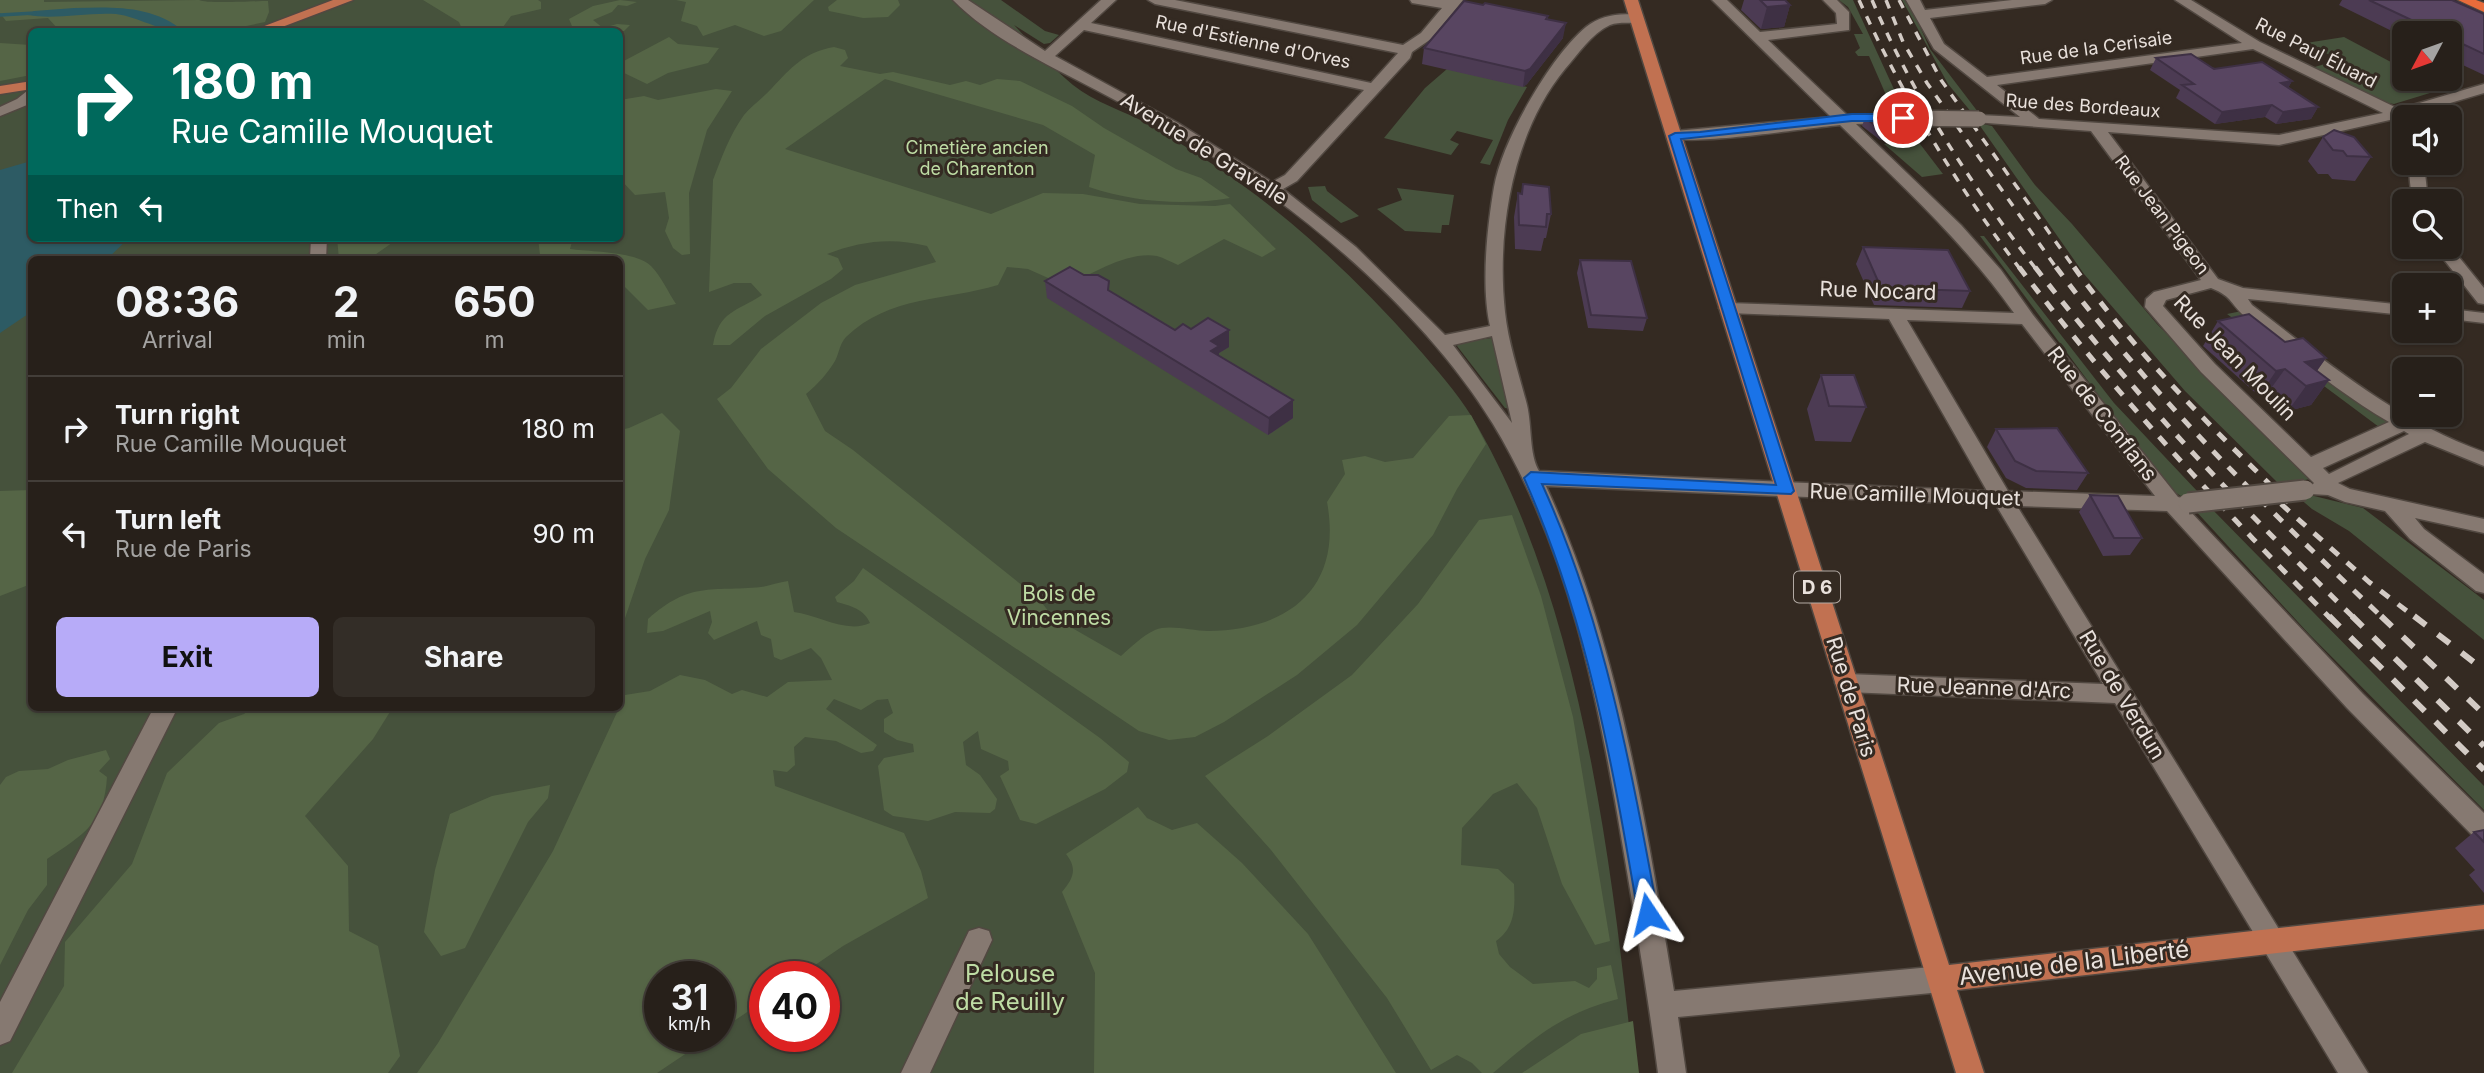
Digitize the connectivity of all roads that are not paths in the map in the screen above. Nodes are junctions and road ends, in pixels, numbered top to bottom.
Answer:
1 (346, 0) edge
2 (960, 0) edge
3 (1109, 0) edge
4 (1155, 0) edge
5 (1417, 0) edge
6 (1631, 0) edge
7 (1719, 0) edge
8 (1830, 0) edge
9 (1913, 0) edge
10 (2045, 0) edge
11 (2182, 0) edge
12 (2465, 0) edge
13 (1453, 3) edge
14 (2484, 8) edge
15 (2453, 9) edge
16 (1920, 15) junction
17 (1637, 19) junction
18 (2484, 22) edge
19 (1082, 24) junction
20 (266, 28) edge
21 (1756, 37) junction
22 (2255, 45) junction
23 (1408, 47) junction
24 (1045, 58) junction
25 (1985, 82) junction
26 (28, 86) edge
27 (1374, 88) junction
28 (2484, 89) edge
29 (0, 90) edge
30 (28, 96) edge
31 (2435, 105) edge
32 (2392, 112) edge
33 (0, 113) edge
34 (2392, 118) edge
35 (1842, 119) junction
36 (2032, 120) junction
37 (2095, 126) junction
38 (1675, 136) junction
39 (1272, 189) junction
40 (2452, 259) edge
41 (2212, 283) junction
42 (2233, 291) junction
43 (2484, 299) edge
44 (1728, 308) junction
45 (2392, 309) edge
46 (1895, 314) junction
47 (2462, 315) edge
48 (2484, 318) edge
49 (2027, 319) junction
50 (1500, 329) junction
51 (1439, 342) junction
52 (2392, 412) edge
53 (1512, 425) junction
54 (2395, 427) edge
55 (2414, 427) edge
56 (2425, 434) junction
57 (2484, 459) edge
58 (2313, 463) junction
59 (1528, 470) junction
60 (2335, 482) junction
61 (1786, 491) junction
62 (2001, 497) junction
63 (2180, 504) junction
64 (2387, 505) junction
65 (2484, 526) edge
66 (2484, 585) edge
67 (1847, 683) junction
68 (2121, 694) junction
69 (164, 711) edge
70 (2484, 830) edge
71 (2484, 917) edge
72 (979, 940) dead end
73 (2272, 940) junction
74 (1942, 979) junction
75 (1663, 1005) junction
76 (0, 1031) edge
77 (915, 1073) edge
78 (1672, 1073) edge
79 (1970, 1073) edge
80 (2354, 1073) edge

1 - 20 main road
2 - 24 street, Avenue de Gravelle
3 - 19 street
4 - 23 street
5 - 13 street
6 - 17 main road, Rue de Paris / D 6
7 - 21 street, Rue de Conflans
8 - 21 street
9 - 16 street
10 - 16 street
11 - 22 street, Rue Paul Éluard
12 - 14 highway
13 - 23 street
15 - 18 main road
16 - 25 street
17 - 38 main road, Rue de Paris / D 6
17 - 50 street
19 - 24 street
19 - 27 street, Rue d'Estienne d'Orves
21 - 35 street, Rue de Conflans
22 - 25 street, Rue de la Cerisaie
22 - 32 street, Rue Paul Éluard
23 - 27 street
24 - 39 street, Avenue de Gravelle
25 - 36 street
26 - 29 main road
27 - 39 street
28 - 31 street, Rue des Bordeaux
30 - 33 street
34 - 37 street, Rue des Bordeaux
35 - 36 street, Rue des Bordeaux, bridge
35 - 38 street, Rue des Bordeaux
35 - 49 street, Rue de Conflans
36 - 37 street, Rue des Bordeaux
37 - 41 street, Rue Jean Pigeon
38 - 44 main road, Rue de Paris / D 6
39 - 51 street, Avenue de Gravelle
40 - 43 street
41 - 42 street, Rue Jean Pigeon
41 - 58 street, Rue Jean Moulin
42 - 45 street, Rue Jean Pigeon
42 - 52 street
44 - 46 street, Rue Nocard
44 - 61 main road, Rue de Paris / D 6
46 - 49 street, Rue Nocard
46 - 62 street, Rue de Verdun
47 - 48 street
49 - 63 street, Rue de Conflans
50 - 51 street
50 - 53 street
51 - 53 street, Avenue de Gravelle
53 - 59 street, Avenue de Gravelle
54 - 58 street
55 - 56 street
56 - 57 street
56 - 60 street
58 - 60 street
59 - 61 street, Rue Camille Mouquet
59 - 75 street, Avenue de Gravelle
60 - 63 street, Rue Camille Mouquet, bridge
60 - 64 street
61 - 62 street, Rue Camille Mouquet
61 - 67 main road, Rue de Paris / D 6
62 - 63 street, Rue Camille Mouquet
62 - 68 street, Rue de Verdun
63 - 70 street, Rue de Conflans
64 - 65 street
64 - 66 street
67 - 68 street, Rue Jeanne d'Arc
67 - 74 main road, Rue de Paris / D 6
68 - 73 street, Rue de Verdun
69 - 76 street
71 - 73 main road, Avenue de la Liberté
72 - 77 street
73 - 74 main road, Avenue de la Liberté
73 - 80 street, Rue de Verdun
74 - 75 street, Avenue de la Liberté
74 - 79 main road, Rue de Paris / D 6
75 - 78 street, Avenue de Gravelle

